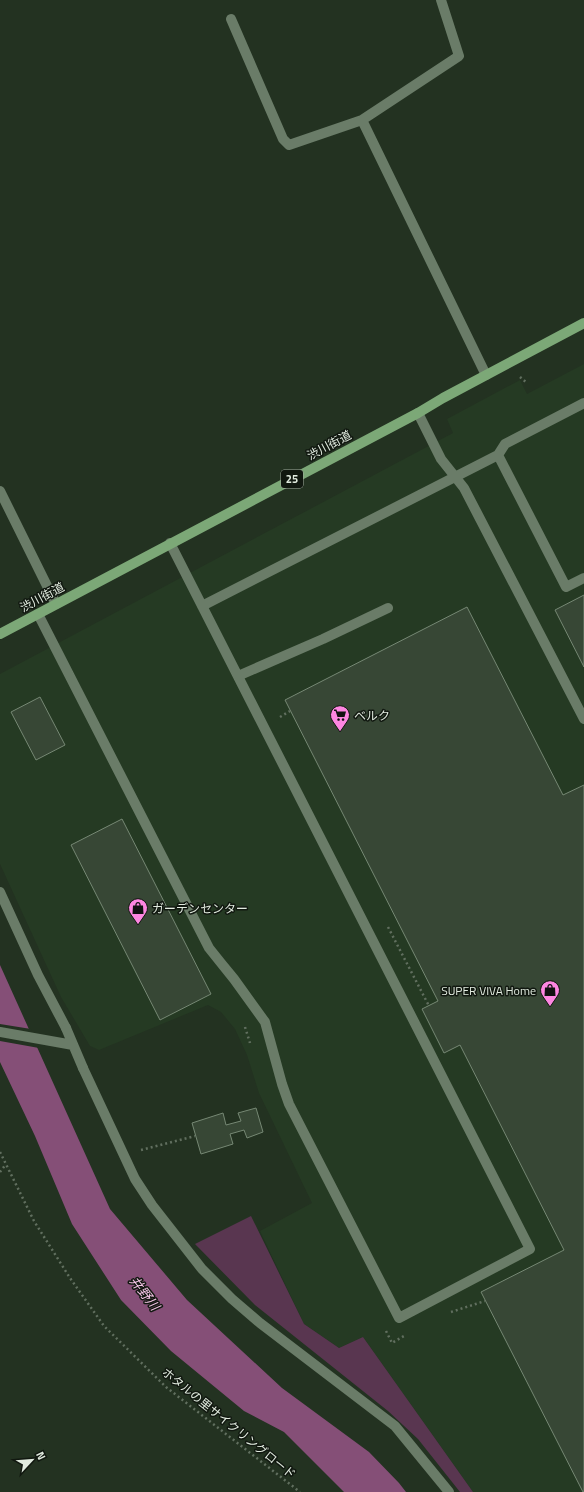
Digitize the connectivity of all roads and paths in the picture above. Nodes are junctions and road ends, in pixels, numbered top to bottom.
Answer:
1 (441, 0) edge
2 (231, 19) dead end
3 (362, 120) junction
4 (584, 323) edge
5 (486, 375) junction
6 (584, 403) edge
7 (418, 413) junction
8 (498, 455) junction
9 (454, 476) junction
10 (0, 491) edge
11 (170, 543) junction
12 (584, 578) edge
13 (56, 604) junction
14 (202, 606) junction
15 (388, 608) dead end
16 (38, 614) junction
17 (0, 634) edge
18 (238, 676) junction
19 (290, 712) dead end
20 (280, 717) dead end
21 (584, 719) edge
22 (0, 892) edge
23 (243, 1023) dead end
24 (0, 1032) edge
25 (68, 1044) junction
26 (252, 1047) dead end
27 (195, 1136) dead end
28 (0, 1152) edge
29 (124, 1156) junction
30 (6, 1164) junction
31 (0, 1172) edge
32 (485, 1301) dead end
33 (450, 1313) dead end
34 (385, 1329) dead end
35 (405, 1336) dead end
36 (300, 1492) edge
37 (449, 1492) edge

1 - 3 street
2 - 3 street
3 - 5 street
4 - 5 main road, 渋川街道 / 25
5 - 7 main road, 渋川街道 / 25
6 - 8 street
7 - 9 street
7 - 11 main road, 渋川街道 / 25
8 - 9 street
8 - 12 street
9 - 14 street
9 - 21 street
10 - 13 street
11 - 13 main road, 渋川街道 / 25
11 - 14 street
13 - 16 main road, 渋川街道 / 25
14 - 18 street
15 - 18 street
16 - 17 main road, 渋川街道 / 25
16 - 18 street
19 - 20 path
22 - 25 street
23 - 26 path
24 - 25 street
25 - 29 street
27 - 29 path
28 - 30 path, ホタルの里サイクリングロード
29 - 37 street
30 - 31 path
30 - 36 path, ホタルの里サイクリングロード
32 - 33 path
34 - 35 path

